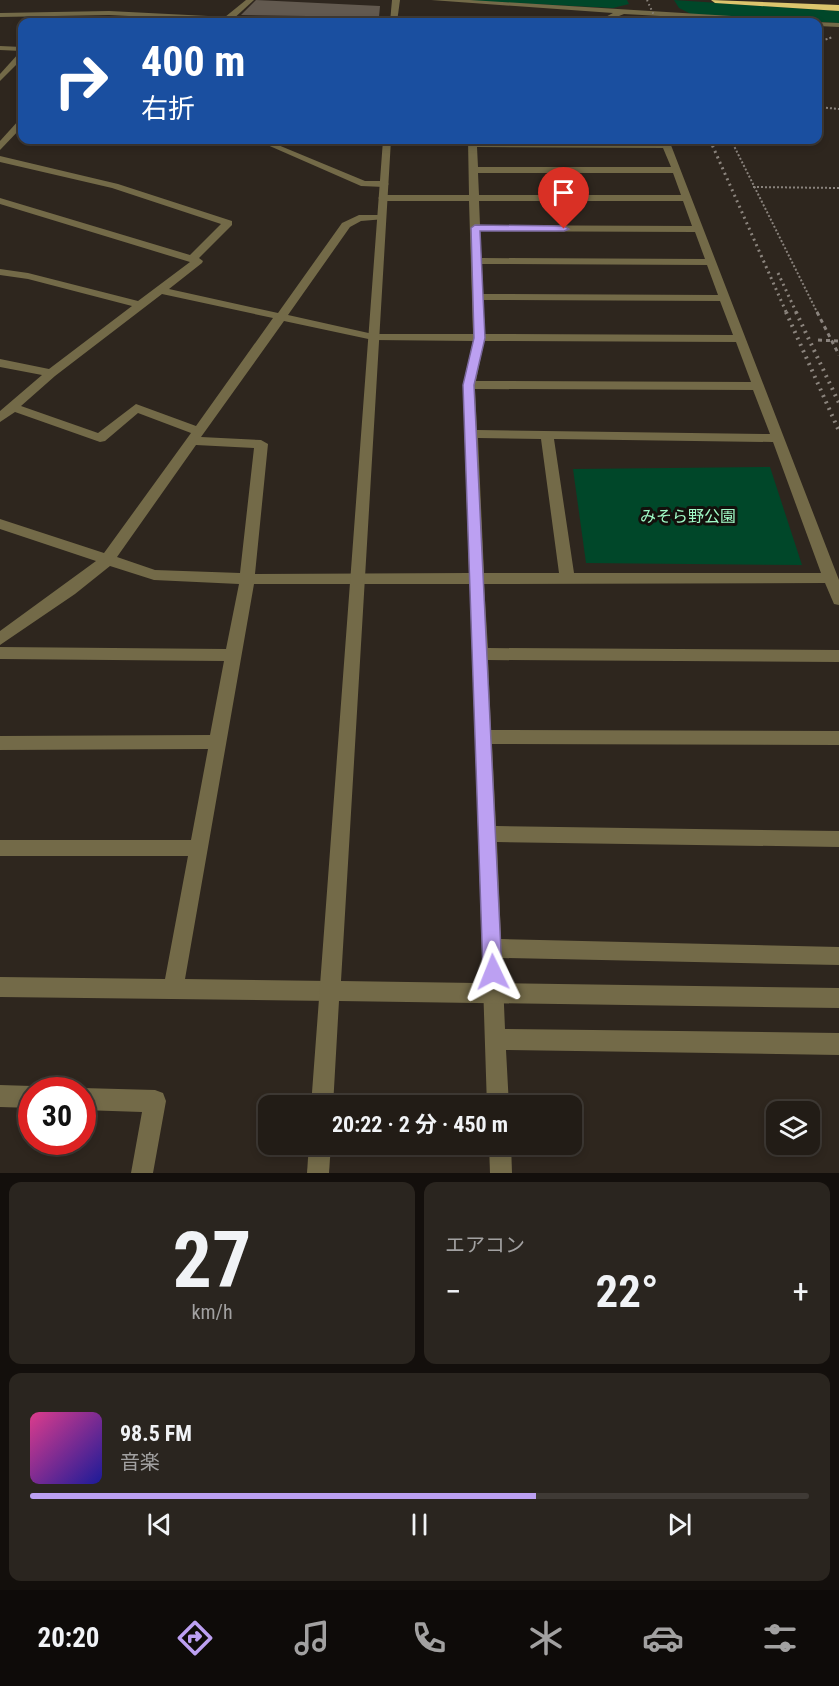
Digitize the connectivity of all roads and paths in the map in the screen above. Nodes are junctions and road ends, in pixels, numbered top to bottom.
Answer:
1 (250, 0) edge
2 (396, 0) edge
3 (435, 0) edge
4 (715, 0) edge
5 (64, 7) dead end
6 (672, 7) dead end
7 (629, 8) junction
8 (839, 8) edge
9 (58, 14) junction
10 (677, 14) junction
11 (0, 15) edge
12 (54, 18) edge
13 (211, 18) edge
14 (229, 18) edge
15 (394, 18) edge
16 (608, 18) edge
17 (736, 18) edge
18 (822, 24) edge
19 (839, 26) edge
20 (839, 34) edge
21 (822, 40) edge
22 (0, 48) edge
23 (18, 49) edge
24 (18, 59) edge
25 (12, 66) junction
26 (18, 71) edge
27 (0, 79) edge
28 (822, 107) edge
29 (839, 109) edge
30 (18, 127) edge
31 (270, 144) edge
32 (387, 144) edge
33 (472, 144) edge
34 (667, 144) edge
35 (733, 144) edge
36 (0, 147) edge
37 (0, 159) edge
38 (473, 170) junction
39 (676, 170) junction
40 (753, 187) junction
41 (839, 188) edge
42 (383, 191) junction
43 (474, 198) junction
44 (687, 198) junction
45 (0, 201) edge
46 (381, 217) junction
47 (475, 228) junction
48 (699, 229) junction
49 (192, 259) junction
50 (476, 261) junction
51 (711, 262) junction
52 (0, 272) edge
53 (160, 290) junction
54 (478, 297) junction
55 (724, 298) junction
56 (141, 305) junction
57 (278, 317) junction
58 (373, 337) junction
59 (479, 338) junction
60 (740, 339) junction
61 (818, 340) dead end
62 (832, 341) junction
63 (839, 341) edge
64 (839, 355) edge
65 (0, 363) edge
66 (51, 373) junction
67 (469, 385) junction
68 (758, 386) junction
69 (13, 407) junction
70 (0, 418) edge
71 (471, 434) junction
72 (194, 436) junction
73 (547, 436) junction
74 (778, 438) junction
75 (0, 524) edge
76 (107, 560) junction
77 (831, 578) junction
78 (247, 579) junction
79 (357, 579) junction
80 (477, 579) junction
81 (567, 579) junction
82 (839, 600) edge
83 (0, 639) edge
84 (0, 653) edge
85 (480, 654) junction
86 (234, 656) junction
87 (839, 656) edge
88 (483, 737) junction
89 (839, 738) edge
90 (218, 742) junction
91 (0, 743) edge
92 (487, 834) junction
93 (839, 839) edge
94 (0, 848) edge
95 (199, 848) junction
96 (492, 948) junction
97 (839, 956) edge
98 (0, 987) edge
99 (173, 989) junction
100 (330, 991) junction
101 (494, 996) junction
102 (839, 998) edge
103 (495, 1039) junction
104 (839, 1044) edge
105 (323, 1095) edge
106 (498, 1095) edge
107 (0, 1096) edge
108 (18, 1097) edge
109 (96, 1099) edge
110 (319, 1155) edge
111 (500, 1155) edge
112 (142, 1173) edge
113 (318, 1173) edge
114 (501, 1173) edge

1 - 14 street
2 - 15 street
3 - 7 street
4 - 8 highway
5 - 9 street
6 - 10 street
7 - 10 street
7 - 16 street
9 - 11 street
9 - 12 street
9 - 13 street
10 - 17 street
18 - 19 street
20 - 21 path
22 - 23 street
24 - 25 street
25 - 26 street
25 - 27 street
28 - 29 path
30 - 36 street
31 - 42 street
32 - 42 street
33 - 38 street
34 - 39 street
35 - 40 path
37 - 49 street
38 - 39 street
38 - 43 street
39 - 44 street
40 - 41 path
40 - 62 path
42 - 43 street
42 - 46 street
43 - 44 street
43 - 47 street
44 - 48 street
45 - 49 street
46 - 57 street
46 - 58 street
47 - 48 street
47 - 50 street
48 - 51 street
49 - 53 street
50 - 51 street
50 - 54 street
51 - 55 street
52 - 56 street
53 - 56 street
53 - 57 street
54 - 55 street
54 - 59 street
55 - 60 street
56 - 66 street
57 - 58 street
57 - 72 street
58 - 59 street
58 - 79 street
59 - 60 street
59 - 67 street
60 - 68 street
61 - 62 path
62 - 63 path
62 - 64 path
65 - 66 street
66 - 69 street
67 - 68 street
67 - 71 street
68 - 74 street
69 - 70 street
69 - 72 street
71 - 73 street
71 - 80 street
72 - 76 street
72 - 78 street
73 - 74 street
73 - 81 street
74 - 77 street
75 - 76 street
76 - 78 street
76 - 83 street
77 - 81 street
77 - 82 street
78 - 79 street
78 - 86 street
79 - 80 street
79 - 100 street
80 - 81 street
80 - 85 street
84 - 86 street
85 - 87 street
85 - 88 street
86 - 90 street
88 - 89 street
88 - 92 street
90 - 91 street
90 - 95 street
92 - 93 street
92 - 96 street
94 - 95 street
95 - 99 street
96 - 97 street
96 - 101 street
98 - 99 street
99 - 100 street
100 - 101 street
100 - 105 street
101 - 102 street
101 - 103 street
103 - 104 street
103 - 106 street
107 - 108 street
109 - 112 street
110 - 113 street
111 - 114 street

